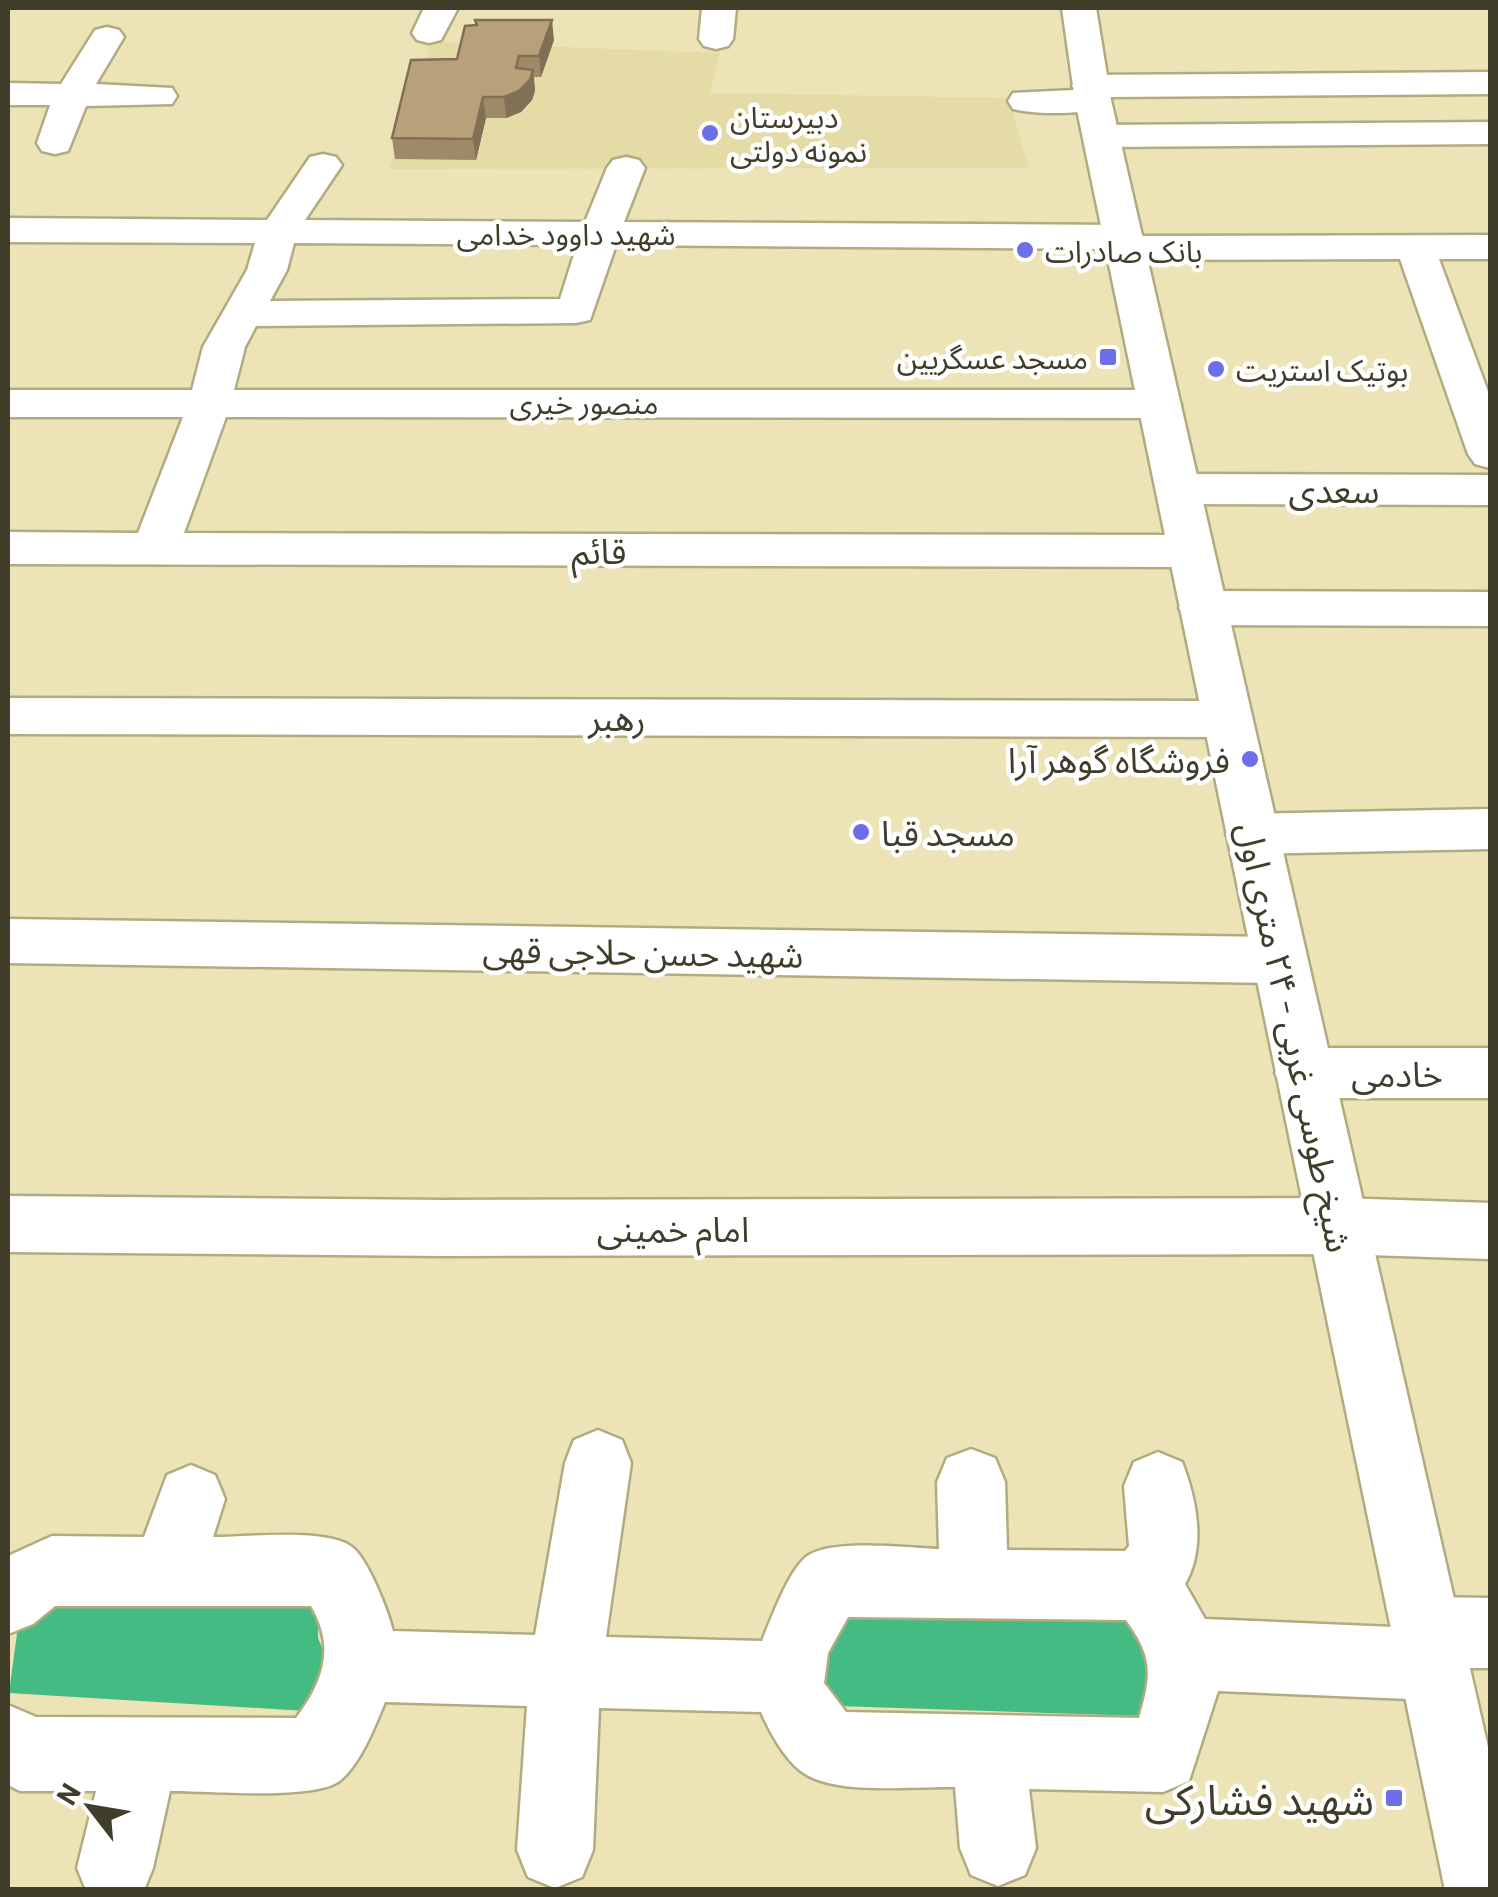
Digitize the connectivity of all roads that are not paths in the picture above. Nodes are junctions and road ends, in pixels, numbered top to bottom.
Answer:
1 (1079, 8) edge
2 (107, 37) dead end
3 (1490, 83) edge
4 (8, 94) edge
5 (72, 95) junction
6 (159, 96) dead end
7 (1026, 101) dead end
8 (1095, 107) junction
9 (1490, 134) edge
10 (56, 143) dead end
11 (323, 165) dead end
12 (626, 168) dead end
13 (8, 230) edge
14 (278, 232) junction
15 (600, 234) junction
16 (1125, 242) junction
17 (1415, 247) junction
18 (1490, 247) edge
19 (242, 314) junction
20 (1474, 360) edge
21 (210, 401) junction
22 (8, 403) edge
23 (1160, 404) junction
24 (1490, 454) edge
25 (1178, 489) junction
26 (1490, 490) edge
27 (8, 548) edge
28 (155, 549) junction
29 (1191, 552) junction
30 (1204, 608) junction
31 (1490, 609) edge
32 (8, 716) edge
33 (1228, 719) junction
34 (1490, 829) edge
35 (1252, 834) junction
36 (8, 941) edge
37 (1279, 960) junction
38 (1304, 1073) junction
39 (1490, 1073) edge
40 (8, 1224) edge
41 (1338, 1226) junction
42 (1490, 1231) edge
43 (598, 1463) dead end
44 (971, 1482) dead end
45 (1158, 1486) dead end
46 (191, 1499) dead end
47 (167, 1572) junction
48 (974, 1584) junction
49 (1142, 1586) junction
50 (8, 1599) edge
51 (1450, 1643) edge
52 (1183, 1654) junction
53 (363, 1666) junction
54 (564, 1671) junction
55 (788, 1676) junction
56 (8, 1740) edge
57 (989, 1751) junction
58 (141, 1754) junction
59 (998, 1848) dead end
60 (555, 1850) dead end
61 (114, 1868) dead end
62 (1483, 1890) edge

1 - 8 street, شیخ طوسی غربی - ۲۴ متری اول
2 - 5 street
3 - 8 street
4 - 5 street
5 - 6 street
5 - 10 street
7 - 8 street
8 - 9 street
8 - 16 street, شیخ طوسی غربی - ۲۴ متری اول
11 - 14 street
12 - 15 street
13 - 14 street, شهید داوود خدامی
14 - 15 street, شهید داوود خدامی
14 - 19 street
15 - 16 street, شهید داوود خدامی
15 - 19 street
16 - 17 street, شهید داوود خدامی
16 - 23 street, شیخ طوسی غربی - ۲۴ متری اول
17 - 18 street, شهید داوود خدامی
17 - 20 street
19 - 21 street
20 - 24 street
21 - 22 street, منصور خیری
21 - 23 street, منصور خیری
21 - 28 street
23 - 25 street, شیخ طوسی غربی - ۲۴ متری اول
25 - 26 street, سعدی
25 - 29 street, شیخ طوسی غربی - ۲۴ متری اول
27 - 28 street, قائم
28 - 29 street, قائم
29 - 30 street, شیخ طوسی غربی - ۲۴ متری اول
30 - 31 street
30 - 33 street, شیخ طوسی غربی - ۲۴ متری اول
32 - 33 street, رهبر
33 - 35 street, شیخ طوسی غربی - ۲۴ متری اول
34 - 35 street
35 - 37 street, شیخ طوسی غربی - ۲۴ متری اول
36 - 37 street, شهید حسن حلاجی قهی
37 - 38 street, شیخ طوسی غربی - ۲۴ متری اول
38 - 39 street, خادمی
38 - 41 street, شیخ طوسی غربی - ۲۴ متری اول
40 - 41 street, امام خمینی
41 - 42 street, امام خمینی
41 - 51 street, شیخ طوسی غربی - ۲۴ متری اول
43 - 54 street
44 - 48 street
45 - 49 street
46 - 47 street
47 - 50 street
47 - 53 street
48 - 49 street
48 - 55 street
49 - 52 street
51 - 52 street
51 - 62 street, شیخ طوسی غربی - ۲۴ متری اول
52 - 57 street
53 - 54 street
53 - 58 street
54 - 55 street
54 - 60 street
55 - 57 street
56 - 58 street
57 - 59 street
58 - 61 street

